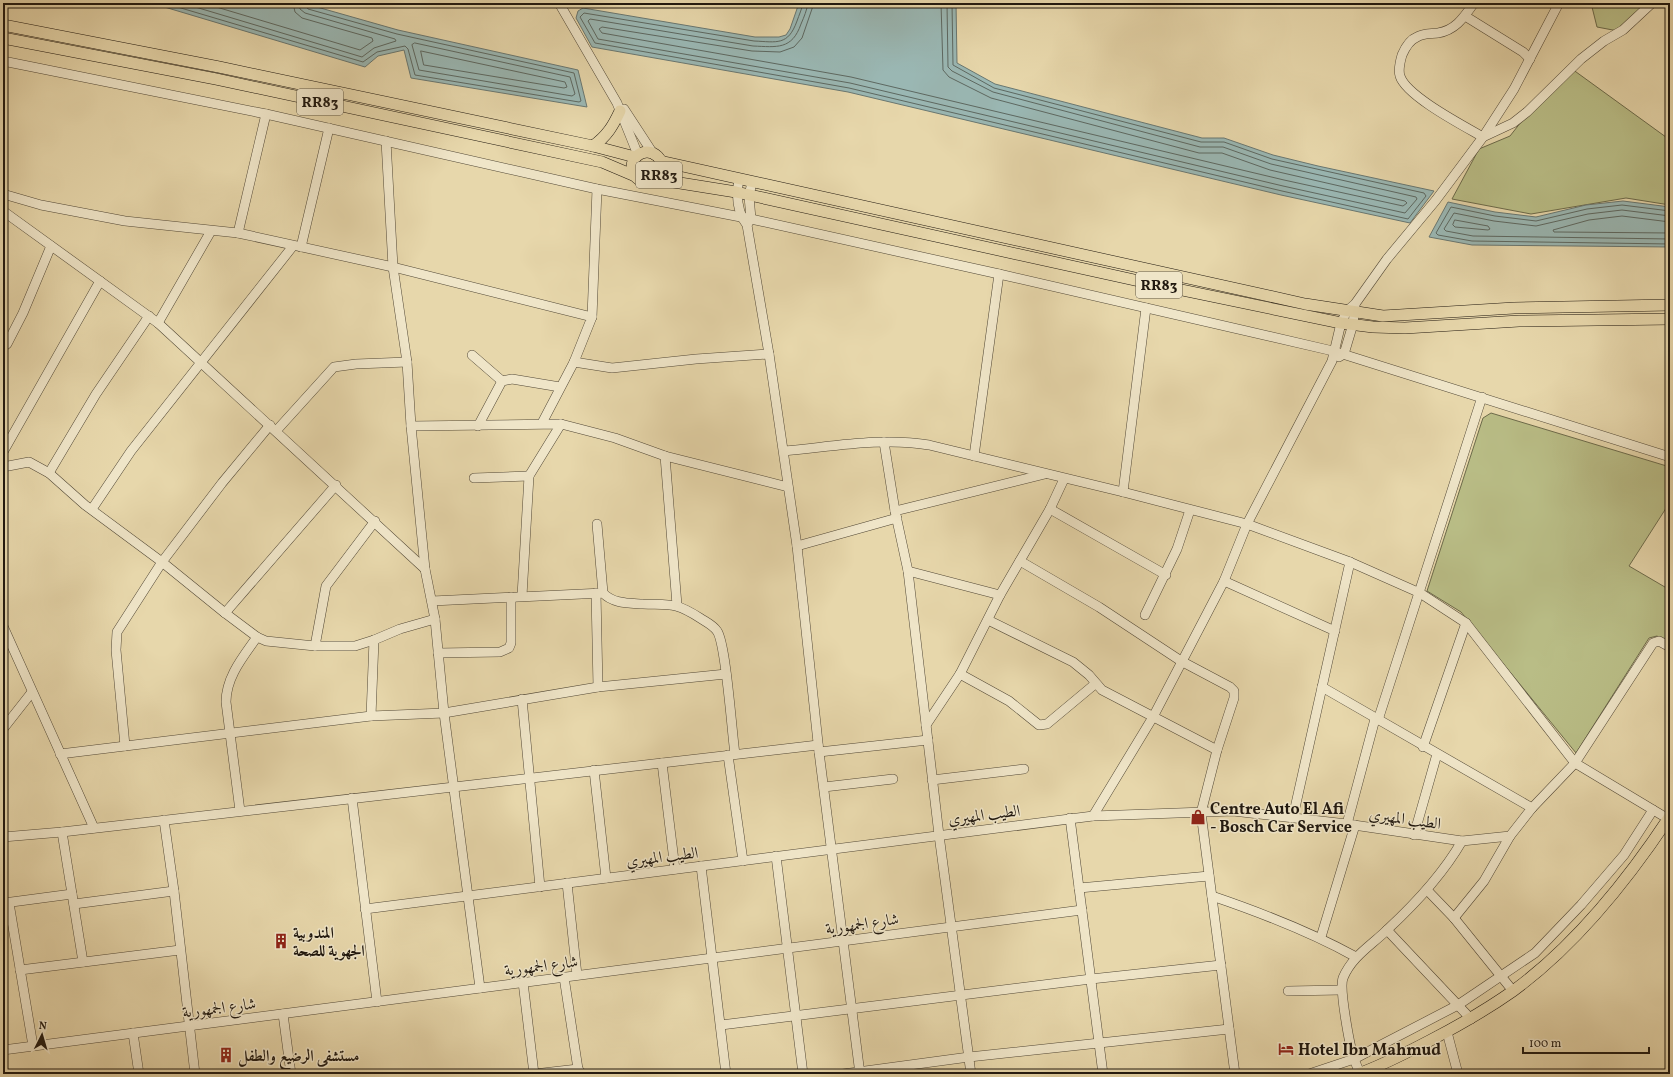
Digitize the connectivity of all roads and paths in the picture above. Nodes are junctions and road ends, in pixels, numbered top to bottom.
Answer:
1 (559, 3) edge
2 (1474, 3) edge
3 (1559, 3) edge
4 (1652, 3) edge
5 (1465, 16) junction
6 (3, 25) edge
7 (3, 38) edge
8 (1530, 59) junction
9 (3, 61) edge
10 (619, 107) junction
11 (266, 114) junction
12 (328, 128) junction
13 (1483, 137) junction
14 (386, 141) junction
15 (593, 146) junction
16 (637, 156) junction
17 (657, 158) junction
18 (635, 176) junction
19 (655, 179) junction
20 (739, 179) junction
21 (752, 182) junction
22 (597, 189) junction
23 (736, 192) junction
24 (3, 194) edge
25 (749, 196) junction
26 (3, 211) edge
27 (747, 220) junction
28 (211, 231) junction
29 (238, 234) junction
30 (51, 246) junction
31 (297, 247) junction
32 (393, 267) junction
33 (998, 274) junction
34 (100, 281) junction
35 (1670, 305) edge
36 (1146, 308) junction
37 (1352, 309) junction
38 (149, 316) junction
39 (592, 317) junction
40 (1670, 319) edge
41 (158, 323) junction
42 (1341, 323) junction
43 (1353, 324) junction
44 (3, 347) edge
45 (769, 354) junction
46 (1344, 354) junction
47 (472, 355) dead end
48 (1333, 356) junction
49 (407, 362) junction
50 (574, 362) junction
51 (202, 364) junction
52 (502, 381) junction
53 (560, 387) junction
54 (1482, 397) junction
55 (542, 423) junction
56 (561, 424) junction
57 (411, 426) junction
58 (478, 426) junction
59 (273, 428) junction
60 (884, 442) junction
61 (784, 451) junction
62 (3, 452) edge
63 (665, 456) junction
64 (974, 456) junction
65 (1670, 457) edge
66 (3, 467) edge
67 (49, 473) junction
68 (1046, 474) junction
69 (529, 476) junction
70 (474, 478) dead end
71 (1064, 479) junction
72 (336, 485) junction
73 (788, 487) junction
74 (1123, 492) junction
75 (1050, 508) junction
76 (92, 509) junction
77 (1190, 510) junction
78 (896, 515) junction
79 (375, 521) junction
80 (597, 524) dead end
81 (1247, 524) junction
82 (797, 546) junction
83 (1020, 561) junction
84 (162, 562) junction
85 (1350, 562) junction
86 (425, 569) junction
87 (908, 571) junction
88 (1166, 575) junction
89 (1224, 580) junction
90 (600, 593) junction
91 (1420, 593) junction
92 (1000, 595) junction
93 (522, 596) junction
94 (511, 597) junction
95 (432, 601) junction
96 (677, 605) junction
97 (225, 613) junction
98 (1145, 615) dead end
99 (435, 619) junction
100 (988, 620) junction
101 (1466, 623) junction
102 (3, 626) edge
103 (1335, 631) junction
104 (256, 637) junction
105 (374, 640) junction
106 (315, 646) junction
107 (1670, 647) edge
108 (438, 653) junction
109 (1181, 661) junction
110 (726, 674) junction
111 (960, 674) junction
112 (1095, 684) junction
113 (598, 687) junction
114 (1322, 687) junction
115 (32, 692) junction
116 (522, 699) junction
117 (444, 713) junction
118 (371, 716) junction
119 (1153, 717) junction
120 (1376, 720) junction
121 (926, 725) junction
122 (3, 729) edge
123 (230, 735) junction
124 (928, 740) junction
125 (125, 746) junction
126 (1424, 747) junction
127 (819, 748) junction
128 (1217, 750) junction
129 (60, 754) junction
130 (732, 754) junction
131 (1437, 754) junction
132 (662, 763) junction
133 (1575, 763) junction
134 (1024, 769) dead end
135 (594, 770) junction
136 (528, 778) junction
137 (893, 779) dead end
138 (932, 780) junction
139 (454, 787) junction
140 (824, 787) junction
141 (352, 798) junction
142 (1532, 808) junction
143 (1653, 810) junction
144 (240, 811) junction
145 (1201, 813) junction
146 (1093, 816) junction
147 (1293, 817) junction
148 (1070, 818) junction
149 (1669, 818) edge
150 (164, 820) junction
151 (1351, 825) junction
152 (94, 828) junction
153 (62, 832) junction
154 (939, 835) junction
155 (1414, 835) junction
156 (1510, 836) junction
157 (3, 837) edge
158 (1462, 841) junction
159 (832, 849) junction
160 (776, 856) junction
161 (743, 861) junction
162 (701, 866) junction
163 (676, 869) junction
164 (1209, 876) junction
165 (606, 878) junction
166 (567, 883) junction
167 (540, 887) junction
168 (1079, 888) junction
169 (1427, 890) junction
170 (174, 891) junction
171 (468, 896) junction
172 (1212, 896) junction
173 (73, 899) junction
174 (6, 903) edge
175 (365, 909) junction
176 (1082, 910) junction
177 (1454, 918) junction
178 (952, 925) junction
179 (1387, 930) junction
180 (1321, 937) junction
181 (843, 941) junction
182 (787, 948) junction
183 (180, 950) junction
184 (1356, 956) junction
185 (712, 958) junction
186 (83, 962) junction
187 (1220, 965) junction
188 (20, 970) junction
189 (578, 976) junction
190 (1503, 976) junction
191 (564, 977) junction
192 (1091, 979) junction
193 (523, 982) junction
194 (480, 988) junction
195 (1342, 990) junction
196 (1513, 991) junction
197 (1288, 992) dead end
198 (962, 995) junction
199 (376, 1002) junction
200 (1458, 1005) junction
201 (852, 1009) junction
202 (283, 1014) junction
203 (796, 1016) junction
204 (1471, 1019) junction
205 (189, 1026) junction
206 (720, 1026) junction
207 (1229, 1029) junction
208 (1447, 1032) junction
209 (133, 1033) junction
210 (1099, 1043) junction
211 (33, 1046) junction
212 (3, 1050) edge
213 (969, 1057) junction
214 (1354, 1059) junction
215 (580, 1072) edge
216 (860, 1073) edge
217 (139, 1074) edge
218 (195, 1074) edge
219 (291, 1074) edge
220 (534, 1074) edge
221 (726, 1074) edge
222 (803, 1074) edge
223 (843, 1074) edge
224 (971, 1074) edge
225 (1103, 1074) edge
226 (1235, 1074) edge
227 (1308, 1074) edge
228 (1360, 1074) edge
229 (1458, 1074) edge

1 - 10 street
2 - 5 street
3 - 8 street
4 - 13 street
5 - 8 street
5 - 13 street
6 - 15 main road, RR83
7 - 18 main road, RR83
8 - 13 street
9 - 11 street
10 - 15 main road
10 - 16 street
10 - 17 street
11 - 12 street
11 - 29 street
12 - 14 street
12 - 31 street
13 - 37 street
14 - 22 street
14 - 32 street
15 - 16 main road, RR83
16 - 17 main road, RR83
16 - 18 main road, RR83
17 - 19 main road, RR83
17 - 20 main road, RR83
18 - 19 main road, RR83
19 - 23 main road, RR83
20 - 21 main road, RR83
20 - 23 street
21 - 25 street
21 - 37 main road, RR83
22 - 27 street
22 - 39 street
23 - 25 main road, RR83
23 - 27 street
24 - 28 street
25 - 27 street
25 - 42 main road, RR83
26 - 30 street
27 - 33 street
27 - 45 street
28 - 29 street
28 - 41 street
29 - 31 street
30 - 34 street
30 - 44 street
31 - 32 street
31 - 51 street
32 - 39 street
32 - 49 street
33 - 36 street
33 - 64 street
34 - 38 street
34 - 62 street
35 - 37 main road, RR83
36 - 48 street
36 - 74 street
37 - 42 street
37 - 43 street
38 - 41 street
38 - 67 street
39 - 50 street
40 - 43 main road, RR83
41 - 51 street
42 - 43 main road, RR83
42 - 48 street
43 - 46 street
45 - 50 street
45 - 61 street
46 - 48 street
46 - 54 street
47 - 52 street
48 - 81 street
49 - 57 street
49 - 59 street
50 - 53 street
51 - 59 street
51 - 76 street
52 - 53 street
52 - 58 street
53 - 55 street
54 - 65 street
54 - 91 street
55 - 56 street
55 - 58 street
56 - 63 street
56 - 69 street
57 - 58 street
57 - 86 street
59 - 72 street
59 - 84 street
60 - 61 street
60 - 64 street
60 - 78 street
61 - 73 street
63 - 73 street
63 - 96 street
64 - 68 street
66 - 67 street
67 - 76 street
68 - 71 street
68 - 78 street
69 - 70 street
69 - 93 street
71 - 74 street
71 - 75 street
72 - 79 street
72 - 97 street
73 - 82 street
74 - 77 street
75 - 83 street
75 - 88 street
76 - 84 street
77 - 81 street
77 - 88 street
78 - 82 street
78 - 87 street
79 - 86 street
79 - 106 street
80 - 90 street
81 - 85 street
81 - 89 street
82 - 127 street
83 - 92 street
83 - 109 street
84 - 97 street
84 - 125 street
85 - 91 street
85 - 103 street
86 - 95 street
87 - 92 street
87 - 121 street
88 - 98 street
89 - 103 street
89 - 109 street
90 - 93 street
90 - 96 street
90 - 113 street
91 - 101 street
91 - 120 street
92 - 100 street
93 - 94 street
94 - 95 street
94 - 108 street
95 - 99 street
96 - 110 street
97 - 104 street
99 - 105 street
99 - 108 street
100 - 111 street
100 - 112 street
101 - 126 street
101 - 133 street
102 - 115 street
103 - 114 street
104 - 106 street
104 - 123 street
105 - 106 street
105 - 118 street
107 - 133 street
108 - 117 street
109 - 119 street
109 - 128 street
110 - 113 street
110 - 130 street
111 - 112 street
111 - 121 street
112 - 119 street
113 - 116 street
114 - 120 street
114 - 147 street
115 - 122 street
115 - 129 street
116 - 117 street
116 - 136 street
117 - 118 street
117 - 139 street
118 - 123 street
119 - 128 street
119 - 146 street
120 - 126 street
120 - 151 street
121 - 124 street
123 - 125 street
123 - 144 street
124 - 127 street
124 - 138 street
125 - 129 street
126 - 131 street
127 - 130 street
127 - 140 street
128 - 145 street
129 - 152 street
130 - 132 street
130 - 161 street
131 - 142 street
131 - 155 street
132 - 135 street
132 - 163 street
133 - 142 street
133 - 143 street
134 - 138 street
135 - 136 street
135 - 165 street
136 - 139 street
136 - 167 street
137 - 140 street
138 - 154 street
139 - 141 street
139 - 171 street
140 - 159 street
141 - 144 street
141 - 175 street
142 - 156 street
143 - 149 street
143 - 190 street
144 - 150 street
145 - 146 street, الطيب المهيري
145 - 147 street, الطيب المهيري
145 - 164 street
146 - 148 street, الطيب المهيري
147 - 151 street, الطيب المهيري
148 - 154 street, الطيب المهيري
148 - 168 street
149 - 196 main road
150 - 152 street
150 - 170 street
151 - 155 street, الطيب المهيري
151 - 180 street
152 - 153 street
153 - 157 street
153 - 173 street
154 - 159 street, الطيب المهيري
154 - 178 street
155 - 158 street, الطيب المهيري
156 - 158 street, الطيب المهيري
156 - 177 street
158 - 169 street
159 - 160 street, الطيب المهيري
159 - 181 street
160 - 161 street, الطيب المهيري
160 - 182 street
161 - 162 street, الطيب المهيري
162 - 163 street, الطيب المهيري
162 - 185 street
163 - 165 street, الطيب المهيري
164 - 168 street
164 - 172 street
165 - 166 street, الطيب المهيري
166 - 167 street, الطيب المهيري
166 - 189 street
167 - 171 street, الطيب المهيري
168 - 176 street
169 - 177 street
169 - 179 street
170 - 173 street
170 - 183 street
171 - 175 street, الطيب المهيري
171 - 194 street
172 - 180 street
172 - 187 street
173 - 174 street
173 - 186 street
174 - 188 street
175 - 199 street
176 - 178 street, شارع الجمهورية
176 - 192 street
177 - 190 street
178 - 181 street, شارع الجمهورية
178 - 198 street
179 - 184 street
179 - 200 street
180 - 184 street
181 - 182 street, شارع الجمهورية
181 - 201 street
182 - 185 street, شارع الجمهورية
182 - 203 street
183 - 186 street
183 - 205 street
184 - 195 street
185 - 189 street, شارع الجمهورية
185 - 206 street
186 - 188 street
187 - 192 street
187 - 207 street
188 - 211 street
189 - 191 street, شارع الجمهورية
190 - 196 street
190 - 200 street
191 - 193 street, شارع الجمهورية
191 - 215 street
192 - 198 street
192 - 210 street
193 - 194 street, شارع الجمهورية
193 - 220 street
194 - 199 street, شارع الجمهورية
195 - 197 street
195 - 214 street
196 - 204 main road
198 - 201 street
198 - 213 street
199 - 202 street, شارع الجمهورية
200 - 204 street
200 - 214 street
201 - 203 street
201 - 216 street
202 - 205 street, شارع الجمهورية
202 - 219 street
203 - 206 street
203 - 222 street
204 - 208 main road
205 - 209 street, شارع الجمهورية
205 - 218 street
206 - 221 street
207 - 210 street
207 - 226 street
208 - 228 main road
208 - 229 street
209 - 211 street, شارع الجمهورية
209 - 217 street
210 - 213 street
210 - 225 street
211 - 212 street, شارع الجمهورية
213 - 216 street
213 - 224 street
214 - 227 street
214 - 228 street
215 - 220 street
216 - 223 street

